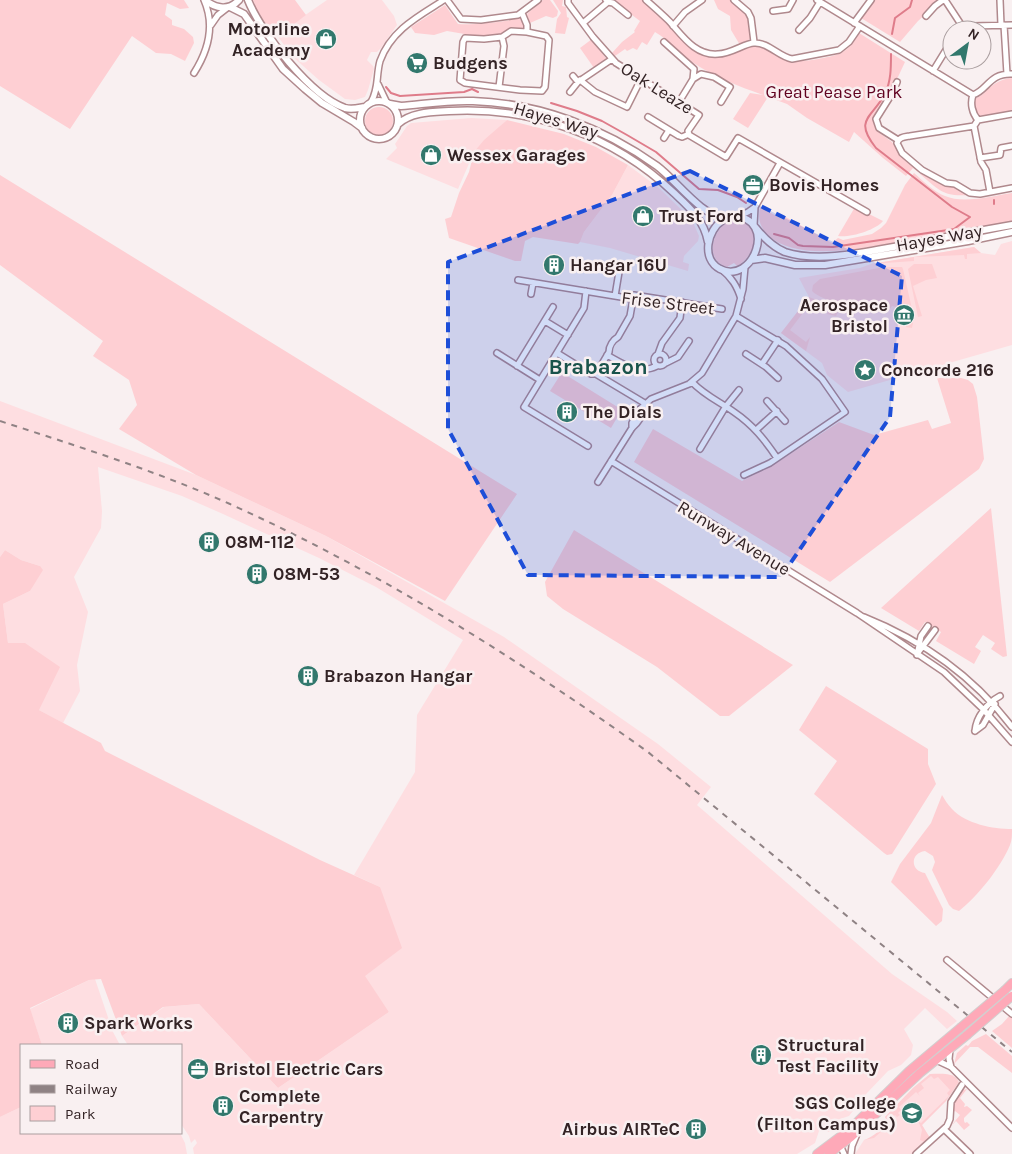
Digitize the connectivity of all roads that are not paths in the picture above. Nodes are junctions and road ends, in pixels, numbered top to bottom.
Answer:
1 (205, 0) edge
2 (239, 0) edge
3 (248, 0) edge
4 (445, 0) edge
5 (538, 0) edge
6 (568, 0) edge
7 (646, 0) edge
8 (702, 0) edge
9 (734, 0) edge
10 (793, 0) edge
11 (870, 0) edge
12 (944, 0) edge
13 (1000, 0) edge
14 (607, 1) edge
15 (818, 1) edge
16 (228, 7) junction
17 (773, 11) dead end
18 (522, 13) junction
19 (628, 15) dead end
20 (926, 16) dead end
21 (957, 20) edge
22 (583, 23) junction
23 (857, 25) junction
24 (992, 25) edge
25 (1003, 25) junction
26 (1012, 25) edge
27 (211, 26) junction
28 (673, 26) junction
29 (799, 30) dead end
30 (527, 32) junction
31 (502, 37) junction
32 (664, 42) dead end
33 (754, 42) junction
34 (942, 56) edge
35 (612, 59) junction
36 (932, 71) junction
37 (194, 73) dead end
38 (1010, 74) edge
39 (573, 76) dead end
40 (641, 79) junction
41 (693, 79) junction
42 (579, 81) junction
43 (897, 82) dead end
44 (377, 83) junction
45 (499, 86) junction
46 (570, 92) dead end
47 (972, 95) junction
48 (370, 102) junction
49 (678, 102) junction
50 (721, 102) dead end
51 (388, 103) junction
52 (365, 107) junction
53 (1012, 114) edge
54 (648, 117) dead end
55 (978, 120) junction
56 (398, 124) junction
57 (974, 126) junction
58 (362, 128) junction
59 (669, 130) junction
60 (688, 134) junction
61 (664, 138) dead end
62 (898, 140) junction
63 (1012, 146) edge
64 (980, 158) junction
65 (780, 163) junction
66 (1012, 188) edge
67 (990, 192) junction
68 (755, 207) junction
69 (867, 212) dead end
70 (739, 216) junction
71 (725, 218) junction
72 (1012, 225) edge
73 (755, 227) junction
74 (1012, 232) edge
75 (708, 242) junction
76 (751, 260) junction
77 (620, 266) dead end
78 (745, 267) junction
79 (721, 269) junction
80 (518, 280) dead end
81 (533, 282) junction
82 (586, 291) junction
83 (531, 294) dead end
84 (614, 296) junction
85 (633, 299) junction
86 (741, 300) junction
87 (682, 302) junction
88 (553, 307) dead end
89 (722, 309) dead end
90 (736, 316) junction
91 (545, 321) junction
92 (568, 335) junction
93 (689, 340) dead end
94 (778, 340) junction
95 (497, 353) dead end
96 (557, 354) junction
97 (658, 354) junction
98 (746, 354) dead end
99 (607, 355) junction
100 (666, 363) junction
101 (762, 364) junction
102 (517, 366) junction
103 (657, 366) junction
104 (596, 374) junction
105 (778, 378) dead end
106 (540, 380) junction
107 (692, 382) junction
108 (739, 390) dead end
109 (767, 401) dead end
110 (645, 405) junction
111 (726, 406) junction
112 (777, 411) junction
113 (785, 420) dead end
114 (756, 430) junction
115 (588, 446) dead end
116 (700, 449) dead end
117 (777, 458) junction
118 (611, 461) junction
119 (744, 475) dead end
120 (598, 482) dead end
121 (857, 614) junction
122 (928, 626) dead end
123 (934, 630) dead end
124 (919, 643) junction
125 (924, 646) junction
126 (917, 654) junction
127 (993, 704) junction
128 (984, 710) junction
129 (989, 715) junction
130 (1012, 727) edge
131 (1012, 742) edge
132 (947, 960) dead end
133 (1012, 983) edge
134 (1012, 996) edge
135 (1012, 1014) edge
136 (950, 1048) junction
137 (936, 1060) junction
138 (951, 1068) junction
139 (962, 1085) dead end
140 (1012, 1128) edge
141 (860, 1129) junction
142 (944, 1129) junction
143 (839, 1143) junction
144 (817, 1154) edge
145 (829, 1154) edge
146 (844, 1154) edge
147 (851, 1154) edge
148 (916, 1154) edge
149 (970, 1154) edge

1 - 16 street
1 - 27 street
2 - 16 street
3 - 52 street
4 - 18 street
4 - 44 street
5 - 18 street
6 - 22 street, Oak Leaze
7 - 28 street
8 - 28 street
9 - 33 street
10 - 17 street
11 - 23 street
12 - 20 street
12 - 21 street
13 - 25 street
14 - 19 street
14 - 22 street
15 - 23 street
15 - 29 street
16 - 27 street
16 - 58 street
18 - 30 street
22 - 35 street, Oak Leaze
23 - 33 street
23 - 36 street
24 - 25 street
25 - 26 street
25 - 38 street
27 - 37 street
28 - 33 street
30 - 31 street
30 - 45 street
31 - 45 street
31 - 45 street
32 - 41 street
34 - 36 street
35 - 40 street, Oak Leaze
35 - 42 street
36 - 47 street
38 - 47 street
39 - 42 street
40 - 42 street
40 - 49 street, Oak Leaze
41 - 49 street
41 - 50 street
42 - 46 street
43 - 62 street
44 - 48 street
44 - 51 street
47 - 55 street
48 - 51 street
48 - 52 street
49 - 60 street, Oak Leaze
51 - 56 street
51 - 71 street, Hayes Way
52 - 58 street
53 - 55 street
54 - 59 street
55 - 57 street
56 - 58 street
56 - 75 street, Hayes Way
57 - 62 street
57 - 64 street
59 - 60 street
59 - 61 street
60 - 65 street, Oak Leaze
62 - 67 street
63 - 64 street
64 - 67 street
65 - 68 street
65 - 69 street, Oak Leaze
66 - 67 street
68 - 70 street
68 - 73 street
70 - 71 street
70 - 73 street
71 - 75 street
72 - 73 street, Hayes Way
73 - 76 street
74 - 76 street, Hayes Way
75 - 79 street
76 - 78 street
77 - 84 street, Frise Street
78 - 79 street
78 - 86 street
79 - 86 street
80 - 81 street, Frise Street
81 - 82 street, Frise Street
81 - 83 street
82 - 84 street, Frise Street
82 - 92 street
84 - 85 street, Frise Street
85 - 87 street, Frise Street
85 - 99 street
86 - 90 street
87 - 89 street, Frise Street
87 - 97 street
88 - 91 street
90 - 94 street
90 - 107 street
91 - 92 street
91 - 102 street
92 - 96 street
93 - 100 street
94 - 101 street
94 - 117 street
95 - 102 street
96 - 104 street
96 - 106 street
97 - 100 street
97 - 103 street
98 - 101 street
99 - 103 street
99 - 104 street
100 - 103 street
101 - 105 street
102 - 106 street
104 - 110 street
106 - 115 street
107 - 110 street
107 - 111 street
108 - 111 street
109 - 112 street
110 - 118 street
111 - 114 street
111 - 116 street
112 - 113 street
112 - 114 street
114 - 117 street
117 - 119 street
118 - 120 street
118 - 121 street, Runway Avenue
121 - 124 street, Runway Avenue
121 - 126 street, Runway Avenue
122 - 124 street
123 - 125 street
124 - 125 street, Runway Avenue
124 - 126 street
125 - 126 street
125 - 127 street, Runway Avenue
126 - 128 street, Runway Avenue
127 - 128 street
127 - 129 street
127 - 130 street, Runway Avenue
128 - 129 street, Runway Avenue
128 - 129 street
129 - 131 street, Runway Avenue
132 - 135 street
133 - 143 main road, bridge
134 - 136 main road, bridge
136 - 137 main road
136 - 138 street
137 - 138 street
137 - 141 main road
138 - 140 street
139 - 142 street
141 - 143 main road
141 - 147 street
142 - 148 street
142 - 149 street
143 - 144 main road
143 - 145 main road
143 - 146 street

